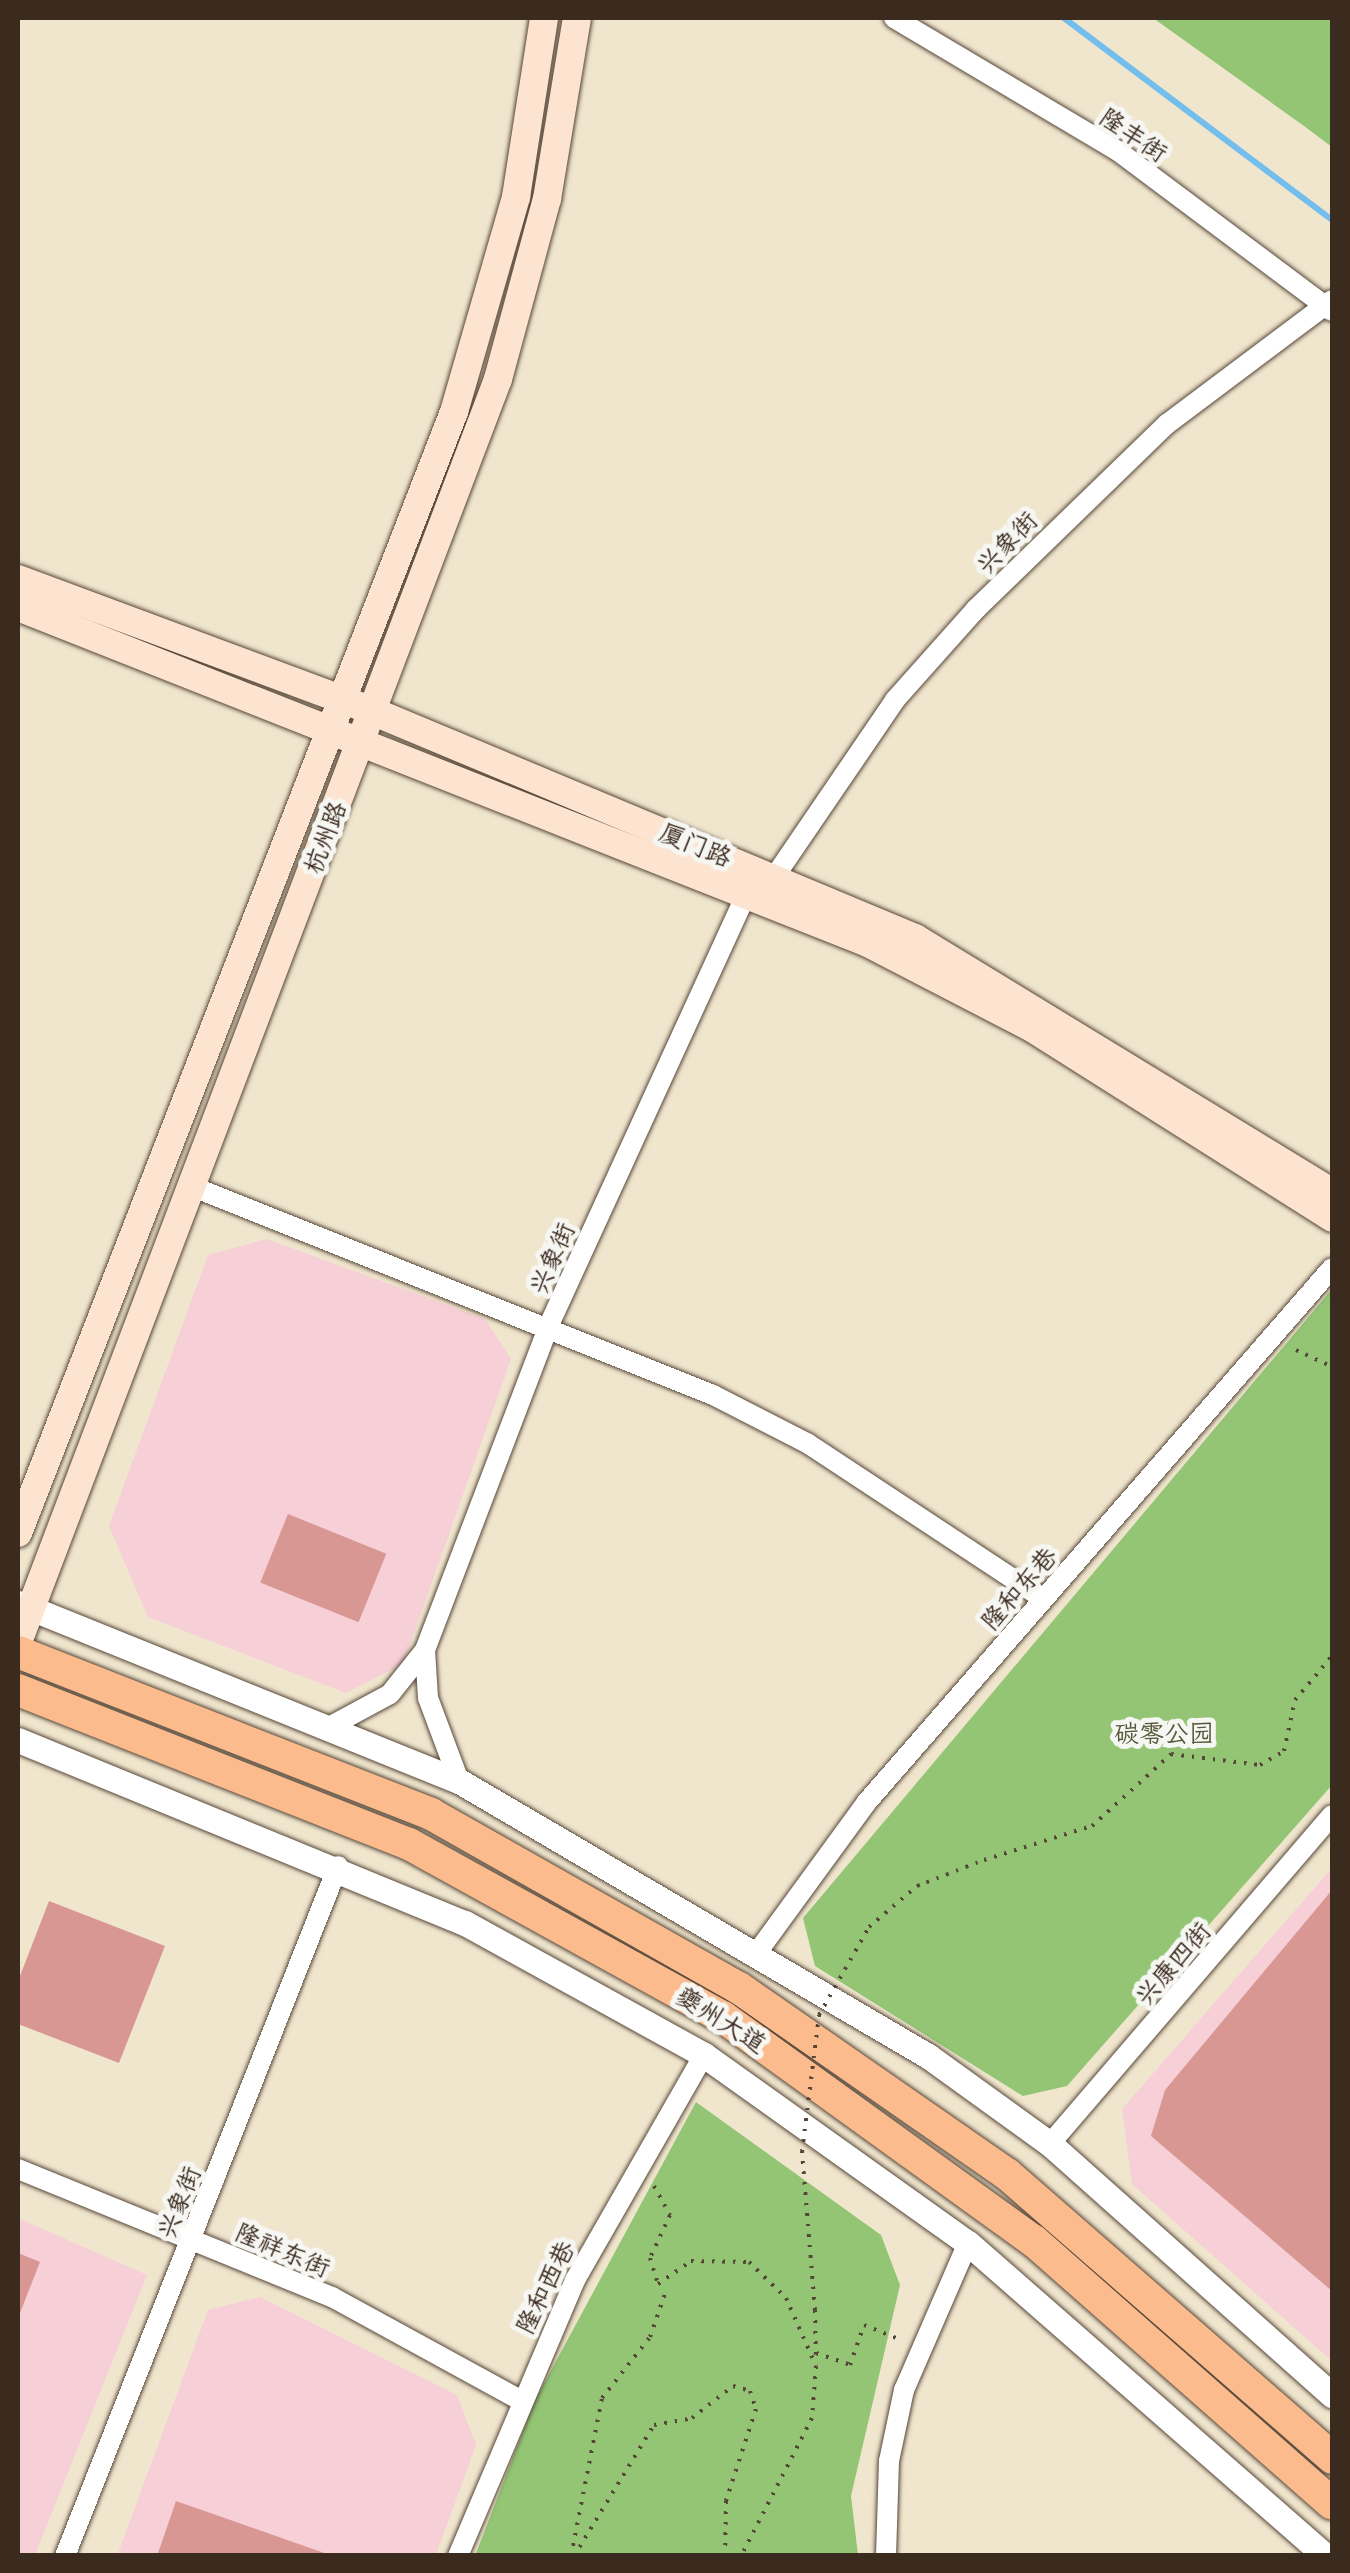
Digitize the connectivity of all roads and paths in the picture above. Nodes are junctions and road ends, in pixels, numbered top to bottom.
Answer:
1 (544, 18) edge
2 (577, 18) edge
3 (894, 18) edge
4 (1330, 305) edge
5 (18, 579) edge
6 (18, 608) edge
7 (344, 700) junction
8 (372, 711) junction
9 (330, 732) junction
10 (358, 749) junction
11 (775, 876) junction
12 (746, 895) junction
13 (191, 1186) junction
14 (1332, 1193) edge
15 (1332, 1218) edge
16 (1332, 1268) edge
17 (549, 1325) junction
18 (1296, 1350) dead end
19 (1332, 1367) edge
20 (18, 1533) edge
21 (1042, 1598) junction
22 (24, 1606) edge
23 (18, 1642) edge
24 (425, 1650) junction
25 (18, 1652) edge
26 (1332, 1656) edge
27 (18, 1690) edge
28 (329, 1727) junction
29 (18, 1740) edge
30 (459, 1782) junction
31 (1332, 1815) edge
32 (338, 1866) junction
33 (756, 1954) junction
34 (704, 2055) junction
35 (1050, 2144) junction
36 (18, 2169) edge
37 (648, 2174) dead end
38 (191, 2238) junction
39 (968, 2243) junction
40 (667, 2286) junction
41 (897, 2338) dead end
42 (816, 2353) junction
43 (816, 2366) junction
44 (1332, 2395) edge
45 (518, 2399) junction
46 (1332, 2458) edge
47 (1332, 2504) edge
48 (65, 2556) edge
49 (458, 2556) edge
50 (572, 2556) edge
51 (725, 2556) edge
52 (741, 2556) edge
53 (886, 2556) edge
54 (1325, 2556) edge

1 - 7 main road, 杭州路
2 - 8 main road, 杭州路
3 - 4 street, 隆丰街
4 - 11 street, 兴象街
5 - 7 main road, 厦门路
6 - 9 main road, 厦门路
7 - 8 main road, 厦门路
7 - 9 main road, 杭州路
8 - 10 main road, 杭州路
8 - 11 main road, 厦门路
9 - 10 main road, 厦门路
9 - 20 main road, 杭州路
10 - 12 main road, 厦门路
10 - 13 main road, 杭州路
11 - 14 main road, 厦门路
12 - 15 main road, 厦门路
12 - 17 street, 兴象街
13 - 17 street
13 - 22 main road, 杭州路
16 - 21 street, 隆和东巷
17 - 21 street
17 - 24 street, 兴象街
18 - 19 path
21 - 33 street, 隆和东巷
22 - 23 main road, 杭州路
22 - 28 street
24 - 28 street, 兴象街
24 - 30 street, 兴象街
25 - 46 main road, 夔州大道
26 - 42 path, bridge
27 - 47 main road, 夔州大道
28 - 30 street
29 - 32 street, 夔州大道
30 - 33 street
31 - 35 street, 兴康四街
32 - 34 street, 夔州大道
32 - 38 street, 兴象街
33 - 35 street
34 - 39 street, 夔州大道
34 - 45 street, 隆和西巷
35 - 44 street
36 - 38 street, 隆祥东街
37 - 40 path
38 - 45 street, 隆祥东街
38 - 48 street, 兴象街
39 - 53 street
39 - 54 street, 夔州大道
40 - 43 path
40 - 50 path
41 - 42 path
42 - 43 path
43 - 52 path
45 - 49 street, 隆和西巷
50 - 51 path

